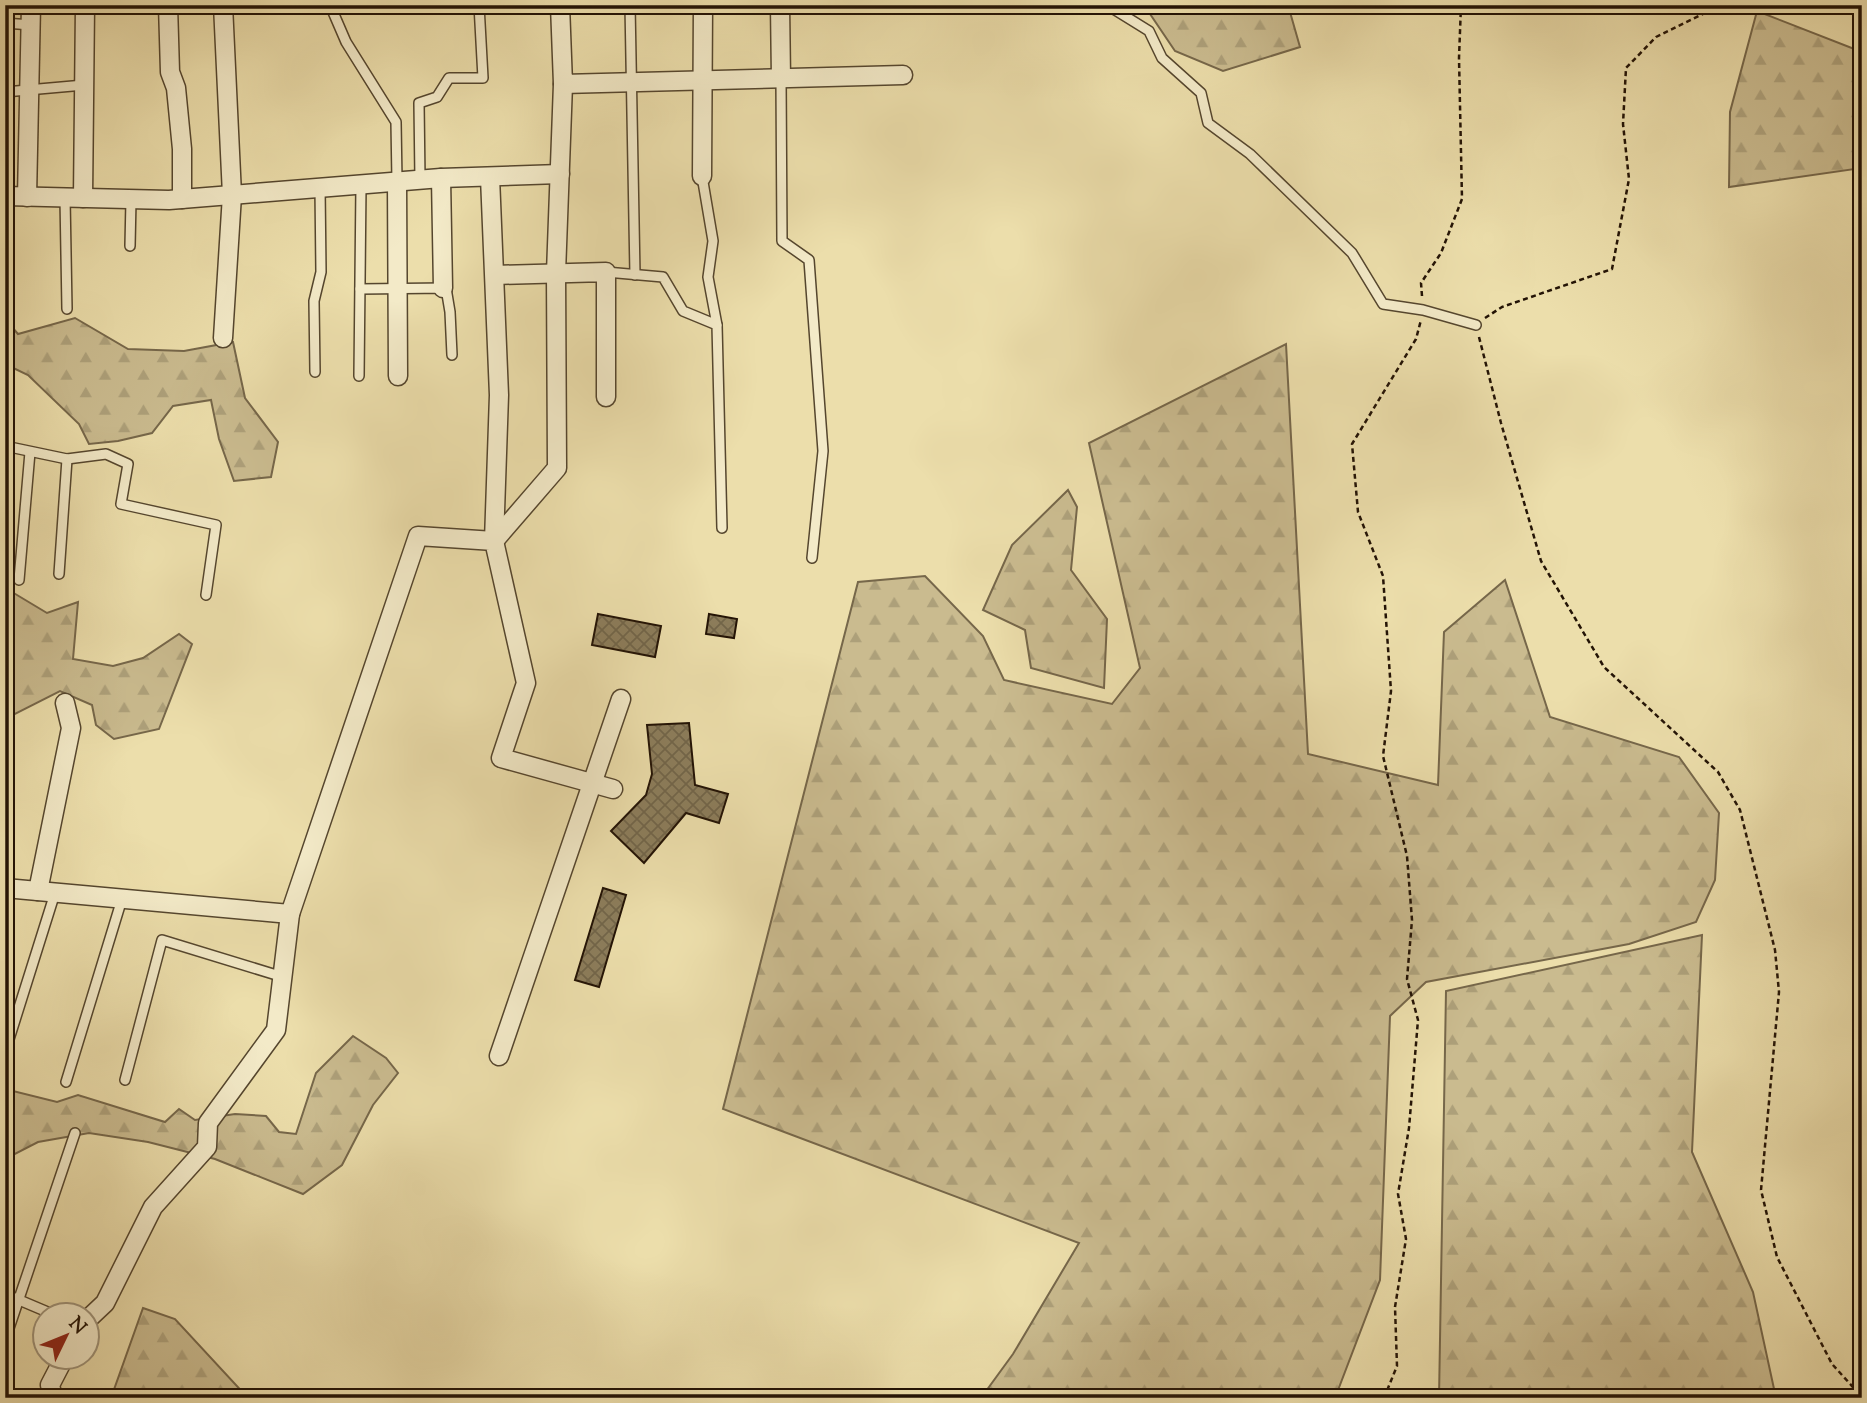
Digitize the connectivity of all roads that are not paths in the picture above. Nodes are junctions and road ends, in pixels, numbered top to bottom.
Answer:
1 (31, 5) edge
2 (85, 5) edge
3 (168, 5) edge
4 (223, 5) edge
5 (330, 5) edge
6 (479, 5) edge
7 (560, 5) edge
8 (630, 5) edge
9 (703, 5) edge
10 (780, 5) edge
11 (1107, 5) edge
12 (5, 23) edge
13 (31, 25) junction
14 (903, 75) dead end
15 (781, 79) junction
16 (703, 81) junction
17 (631, 82) junction
18 (563, 84) junction
19 (84, 85) junction
20 (29, 90) junction
21 (5, 92) edge
22 (560, 174) junction
23 (702, 176) joint
24 (490, 177) junction
25 (441, 178) junction
26 (420, 180) junction
27 (397, 181) junction
28 (361, 185) junction
29 (320, 188) junction
30 (232, 195) junction
31 (5, 196) edge
32 (27, 197) junction
33 (74, 198) junction
34 (182, 199) junction
35 (131, 200) junction
36 (131, 246) dead end
37 (606, 272) junction
38 (556, 273) junction
39 (495, 275) junction
40 (635, 275) junction
41 (398, 288) junction
42 (443, 288) junction
43 (360, 289) junction
44 (67, 309) dead end
45 (717, 325) junction
46 (1476, 325) road end
47 (223, 338) dead end
48 (452, 355) dead end
49 (314, 372) dead end
50 (359, 376) dead end
51 (398, 376) dead end
52 (606, 397) dead end
53 (5, 446) edge
54 (30, 452) junction
55 (67, 459) junction
56 (722, 528) dead end
57 (494, 541) junction
58 (812, 558) dead end
59 (58, 574) dead end
60 (19, 580) dead end
61 (206, 595) dead end
62 (621, 699) dead end
63 (65, 703) dead end
64 (592, 783) junction
65 (613, 789) dead end
66 (5, 888) edge
67 (47, 892) junction
68 (122, 899) junction
69 (290, 914) junction
70 (283, 977) junction
71 (5, 1052) edge
72 (499, 1056) dead end
73 (125, 1080) dead end
74 (66, 1082) dead end
75 (75, 1133) dead end
76 (5, 1294) edge
77 (18, 1297) junction
78 (32, 1303) edge
79 (102, 1306) edge
80 (5, 1340) edge
81 (56, 1372) edge
82 (53, 1398) edge

1 - 13 street
2 - 19 street
3 - 34 street
4 - 30 street
5 - 27 lane
6 - 26 lane
7 - 18 street
8 - 17 lane
9 - 16 street
10 - 15 street
11 - 46 lane
12 - 13 lane
13 - 20 street
14 - 15 street
15 - 16 street
15 - 58 lane
16 - 17 street
16 - 23 street
17 - 18 street
17 - 40 lane
18 - 22 street
19 - 20 lane
19 - 33 street
20 - 21 lane
20 - 32 street
22 - 24 street
22 - 38 street
23 - 45 lane
24 - 25 street
24 - 39 street
25 - 26 street
25 - 42 street
26 - 27 street
27 - 28 street
27 - 41 street
28 - 29 street
28 - 43 lane
29 - 30 street
29 - 49 lane
30 - 34 street
30 - 47 street
31 - 32 street
32 - 33 street
33 - 35 street
33 - 44 lane
34 - 35 street
35 - 36 lane
37 - 38 street
37 - 40 lane
37 - 52 street
38 - 39 street
38 - 57 street
39 - 57 street
40 - 45 lane
41 - 42 lane
41 - 43 lane
41 - 51 street
42 - 48 lane
43 - 50 lane
45 - 56 lane
53 - 54 lane
54 - 55 lane
54 - 60 lane
55 - 59 lane
55 - 61 lane
57 - 64 street
57 - 69 street
62 - 64 street
63 - 67 street
64 - 65 street
64 - 72 street
66 - 67 street
67 - 68 street
67 - 71 lane
68 - 69 street
68 - 74 lane
69 - 70 street
70 - 73 lane
70 - 79 street
75 - 77 lane
76 - 77 lane
77 - 78 lane
77 - 80 lane
81 - 82 street

